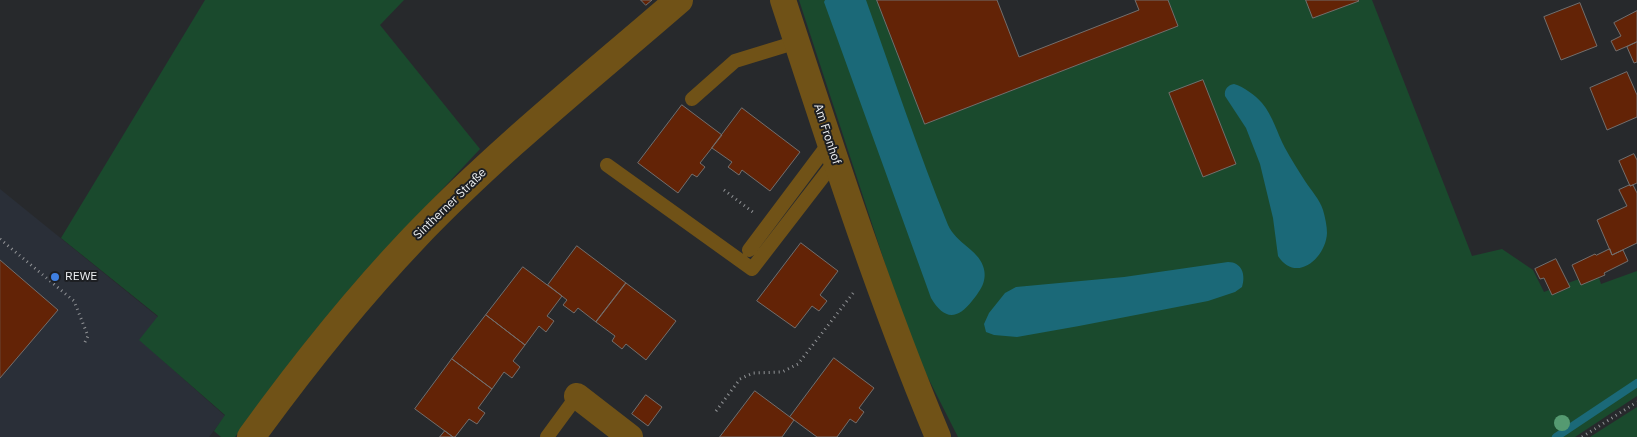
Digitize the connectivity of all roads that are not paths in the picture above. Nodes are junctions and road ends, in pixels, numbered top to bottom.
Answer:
1 (679, 0) edge
2 (783, 0) edge
3 (797, 42) junction
4 (692, 99) dead end
5 (833, 151) junction
6 (607, 164) dead end
7 (749, 250) dead end
8 (577, 396) joint
9 (618, 433) edge
10 (251, 437) edge
11 (547, 437) edge
12 (938, 437) edge

1 - 10 street, Sintherner Straße
2 - 3 street, Am Fronhof
3 - 4 lane
3 - 5 street, Am Fronhof
5 - 6 lane
5 - 7 lane
5 - 12 street, Am Fronhof
8 - 9 street
8 - 11 lane

